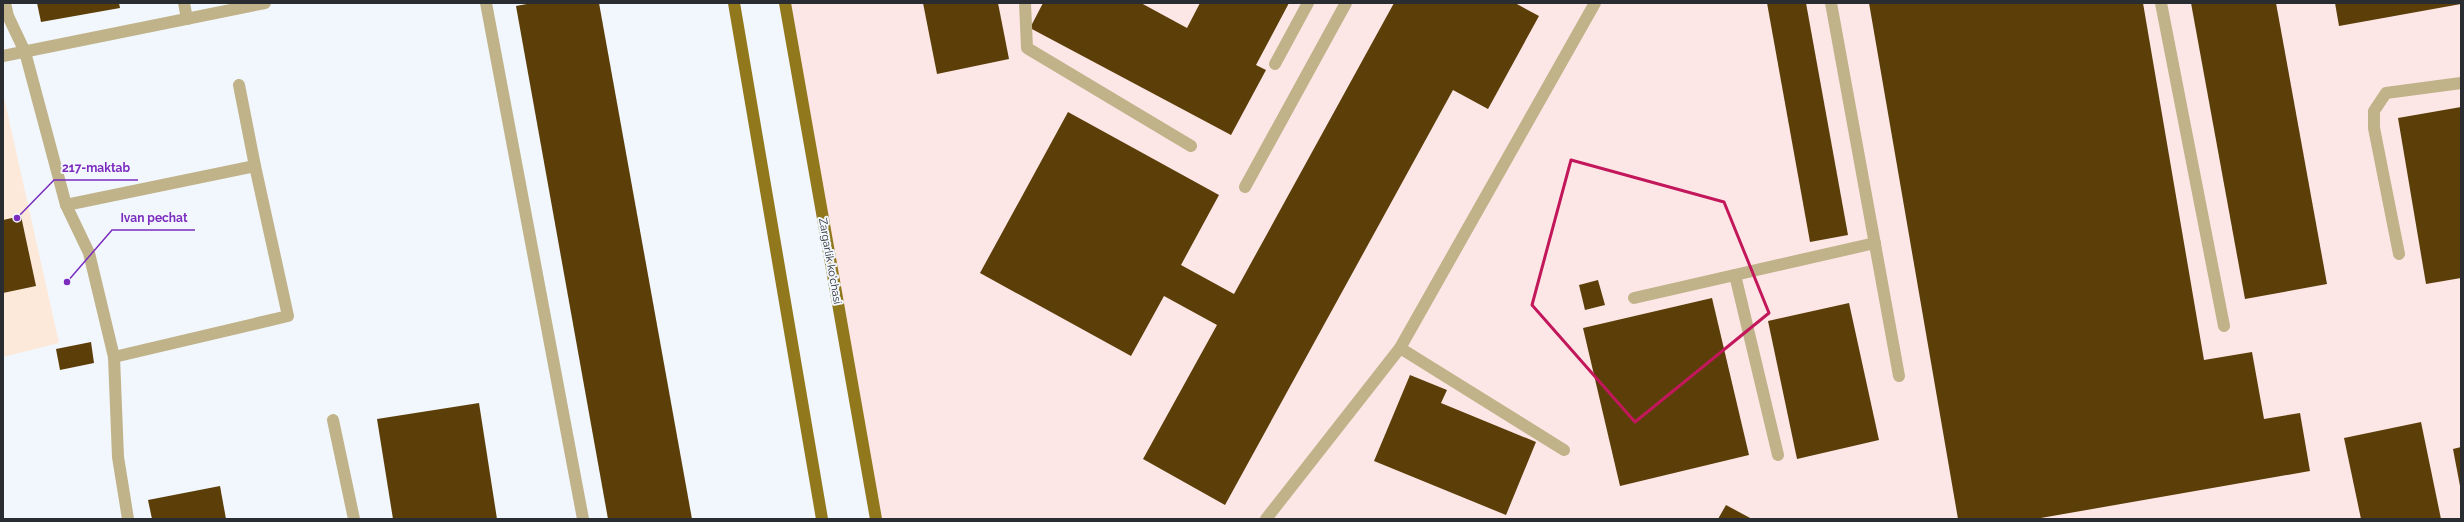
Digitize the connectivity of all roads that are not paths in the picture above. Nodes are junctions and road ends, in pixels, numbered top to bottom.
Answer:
1 (5, 3) edge
2 (184, 3) edge
3 (265, 3) edge
4 (486, 3) edge
5 (734, 3) edge
6 (785, 3) edge
7 (1025, 3) edge
8 (1308, 3) edge
9 (1346, 3) edge
10 (1595, 3) edge
11 (1831, 3) edge
12 (2161, 3) edge
13 (187, 19) junction
14 (25, 52) junction
15 (3, 56) edge
16 (1275, 64) dead end
17 (2461, 83) edge
18 (239, 85) dead end
19 (1191, 146) dead end
20 (255, 166) junction
21 (1245, 187) dead end
22 (66, 205) junction
23 (1875, 243) junction
24 (2399, 254) dead end
25 (1735, 275) junction
26 (1634, 298) dead end
27 (2224, 326) dead end
28 (1400, 348) junction
29 (114, 358) junction
30 (1899, 376) dead end
31 (333, 420) dead end
32 (1564, 450) dead end
33 (1778, 455) dead end
34 (1266, 518) edge
35 (128, 519) edge
36 (354, 519) edge
37 (583, 519) edge
38 (822, 519) edge
39 (876, 519) edge

1 - 14 street
2 - 13 street
3 - 13 street
4 - 37 street
5 - 38 main road
6 - 39 main road, Zargarlik ko'chasi
7 - 19 street
8 - 16 street
9 - 21 street
10 - 28 street
11 - 23 street
12 - 27 street
13 - 14 street
14 - 15 street
14 - 22 street
17 - 24 street
18 - 20 street
20 - 22 street
20 - 29 street
22 - 29 street
23 - 25 street
23 - 30 street
25 - 26 street
25 - 33 street
28 - 32 street
28 - 34 street
29 - 35 street
31 - 36 street

